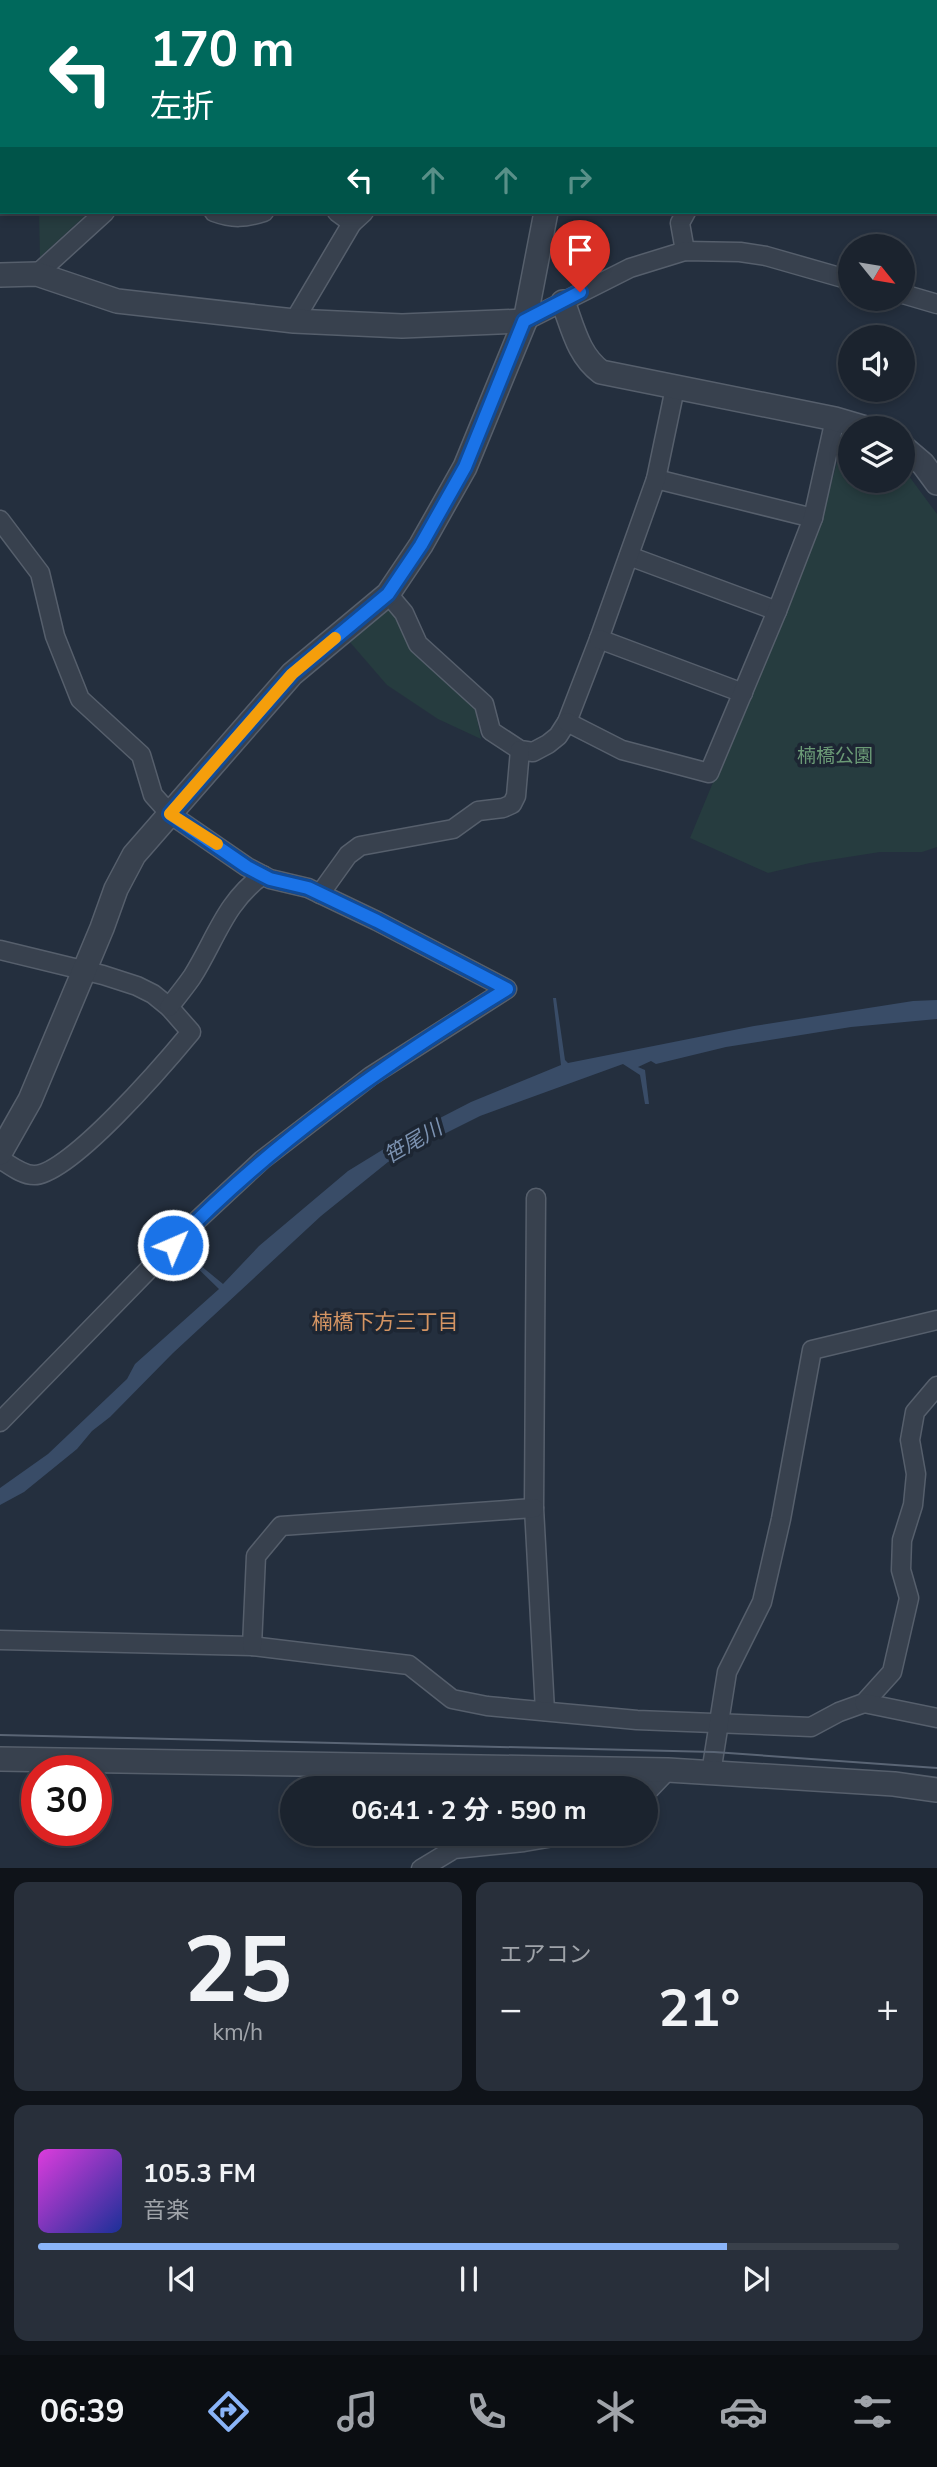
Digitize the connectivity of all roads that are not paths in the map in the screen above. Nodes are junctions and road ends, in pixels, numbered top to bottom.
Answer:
1 (103, 214) edge
2 (220, 214) edge
3 (257, 214) edge
4 (546, 214) edge
5 (685, 214) edge
6 (358, 218) edge
7 (685, 251) junction
8 (37, 274) junction
9 (0, 275) edge
10 (838, 277) edge
11 (915, 298) edge
12 (563, 302) junction
13 (937, 304) edge
14 (294, 321) junction
15 (524, 321) junction
16 (675, 388) junction
17 (835, 419) junction
18 (838, 420) edge
19 (915, 457) edge
20 (656, 479) junction
21 (937, 482) edge
22 (813, 518) junction
23 (0, 520) edge
24 (629, 556) junction
25 (388, 594) junction
26 (777, 611) junction
27 (600, 639) junction
28 (743, 693) junction
29 (567, 722) junction
30 (520, 750) junction
31 (170, 814) junction
32 (263, 875) junction
33 (320, 894) junction
34 (0, 950) edge
35 (84, 971) junction
36 (169, 1007) junction
37 (0, 1153) edge
38 (0, 1159) edge
39 (536, 1198) dead end
40 (937, 1320) edge
41 (937, 1387) edge
42 (0, 1422) edge
43 (534, 1508) junction
44 (0, 1640) edge
45 (252, 1646) junction
46 (864, 1703) junction
47 (545, 1711) junction
48 (937, 1718) edge
49 (718, 1723) junction
50 (0, 1759) edge
51 (668, 1770) junction
52 (711, 1773) junction
53 (658, 1780) edge
54 (937, 1790) edge
55 (484, 1846) edge
56 (421, 1868) edge

1 - 8 street
2 - 3 street
4 - 15 street
5 - 7 street
6 - 14 street
7 - 10 street
7 - 12 street
8 - 9 street
8 - 14 street
11 - 13 street
12 - 15 street
12 - 16 street
14 - 15 street
15 - 25 street
16 - 17 street
16 - 20 street
17 - 18 street
17 - 22 street
19 - 21 street
20 - 22 street
20 - 24 street
22 - 26 street
23 - 31 street
24 - 26 street
24 - 27 street
25 - 30 street
25 - 31 street
26 - 28 street
27 - 28 street
27 - 29 street
28 - 29 street
29 - 30 street
30 - 33 street
31 - 32 street
31 - 35 street
32 - 33 street
32 - 36 street
33 - 42 street
34 - 35 street
35 - 36 street
35 - 37 street
36 - 38 street
39 - 43 street
40 - 49 street
41 - 46 street
43 - 45 street
43 - 47 street
44 - 45 street
45 - 47 street
46 - 48 street
46 - 49 street
47 - 49 street
49 - 52 street
50 - 51 street
51 - 52 street
51 - 53 street
52 - 54 street
55 - 56 street

